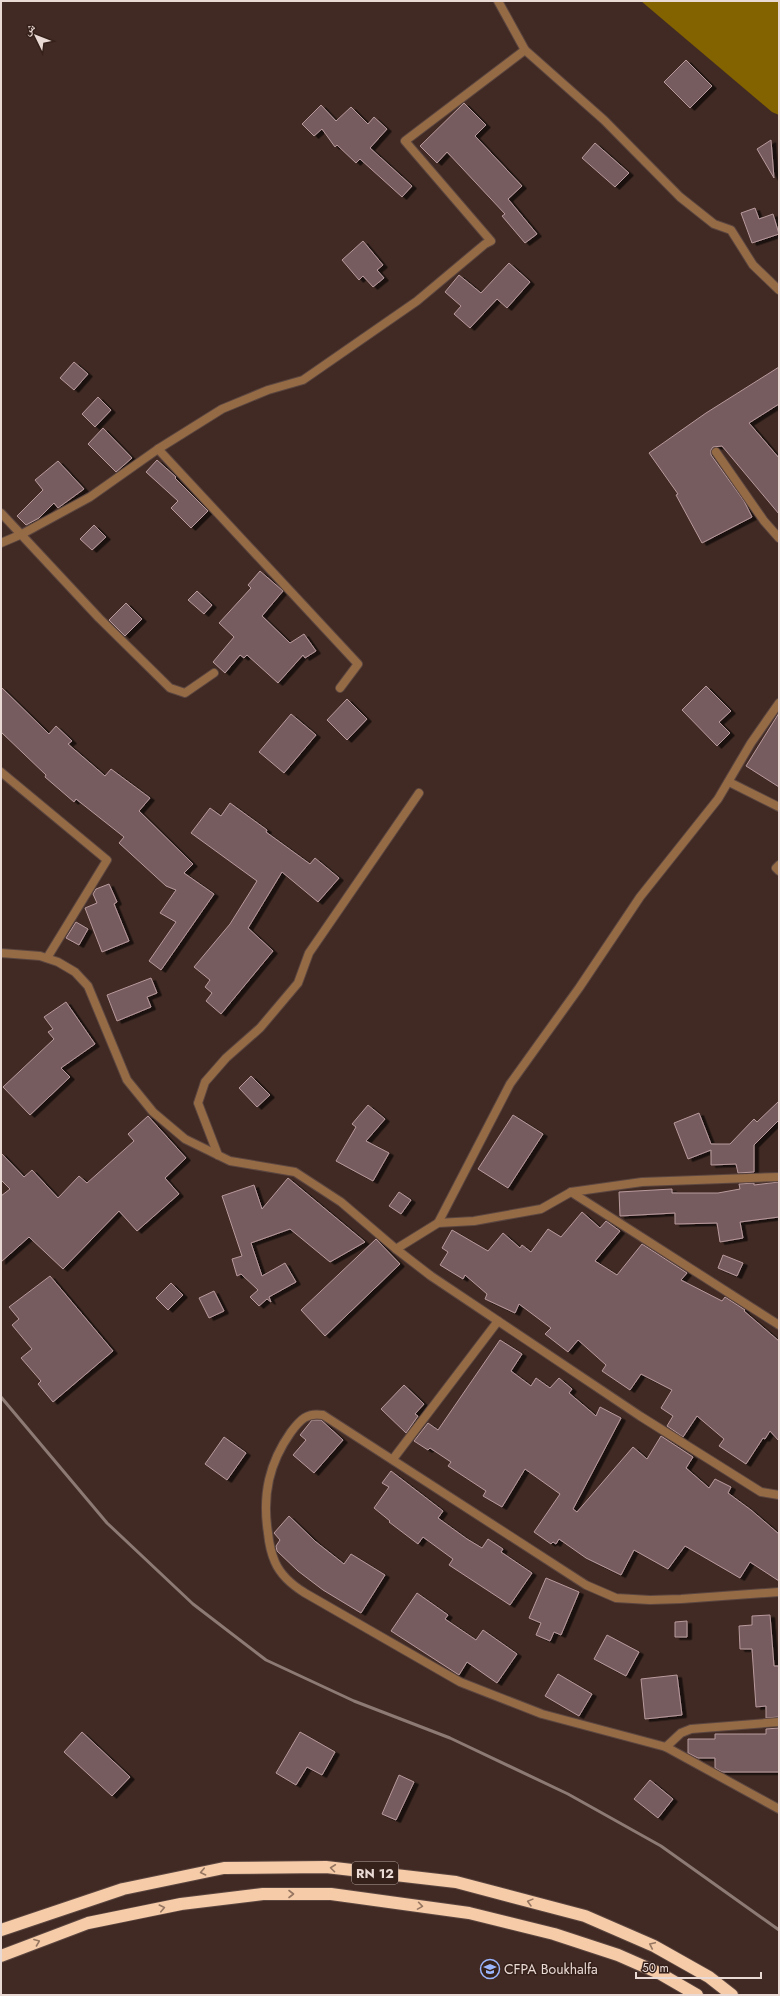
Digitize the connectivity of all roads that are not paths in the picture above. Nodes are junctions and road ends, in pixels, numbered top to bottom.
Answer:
1 (498, 1) edge
2 (525, 50) junction
3 (779, 290) edge
4 (158, 449) junction
5 (716, 452) dead end
6 (1, 512) edge
7 (22, 534) junction
8 (779, 538) edge
9 (1, 543) edge
10 (214, 673) dead end
11 (340, 688) dead end
12 (779, 703) edge
13 (1, 772) edge
14 (729, 782) junction
15 (419, 793) dead end
16 (779, 807) edge
17 (779, 865) edge
18 (779, 871) edge
19 (1, 954) edge
20 (47, 958) junction
21 (218, 1155) junction
22 (779, 1177) edge
23 (571, 1192) junction
24 (438, 1223) junction
25 (396, 1248) junction
26 (498, 1320) junction
27 (779, 1325) edge
28 (393, 1458) junction
29 (779, 1495) edge
30 (779, 1592) edge
31 (779, 1722) edge
32 (666, 1747) junction
33 (779, 1809) edge
34 (1, 1930) edge
35 (1, 1956) edge
36 (697, 1995) edge
37 (732, 1995) edge

1 - 2 street
2 - 3 street
2 - 4 street
4 - 7 street
4 - 11 street
5 - 8 street
6 - 7 street
7 - 9 street
7 - 10 street
12 - 14 street
13 - 20 street
14 - 16 street
14 - 24 street
15 - 21 street
17 - 18 street
19 - 20 street
20 - 21 street
21 - 25 street
22 - 23 street
23 - 24 street
23 - 27 street
24 - 25 street
25 - 26 street
26 - 28 street
26 - 29 street
28 - 30 street
28 - 32 street
31 - 32 street
32 - 33 street
37 -> 34 highway, RN 12
35 -> 36 highway, RN 12

